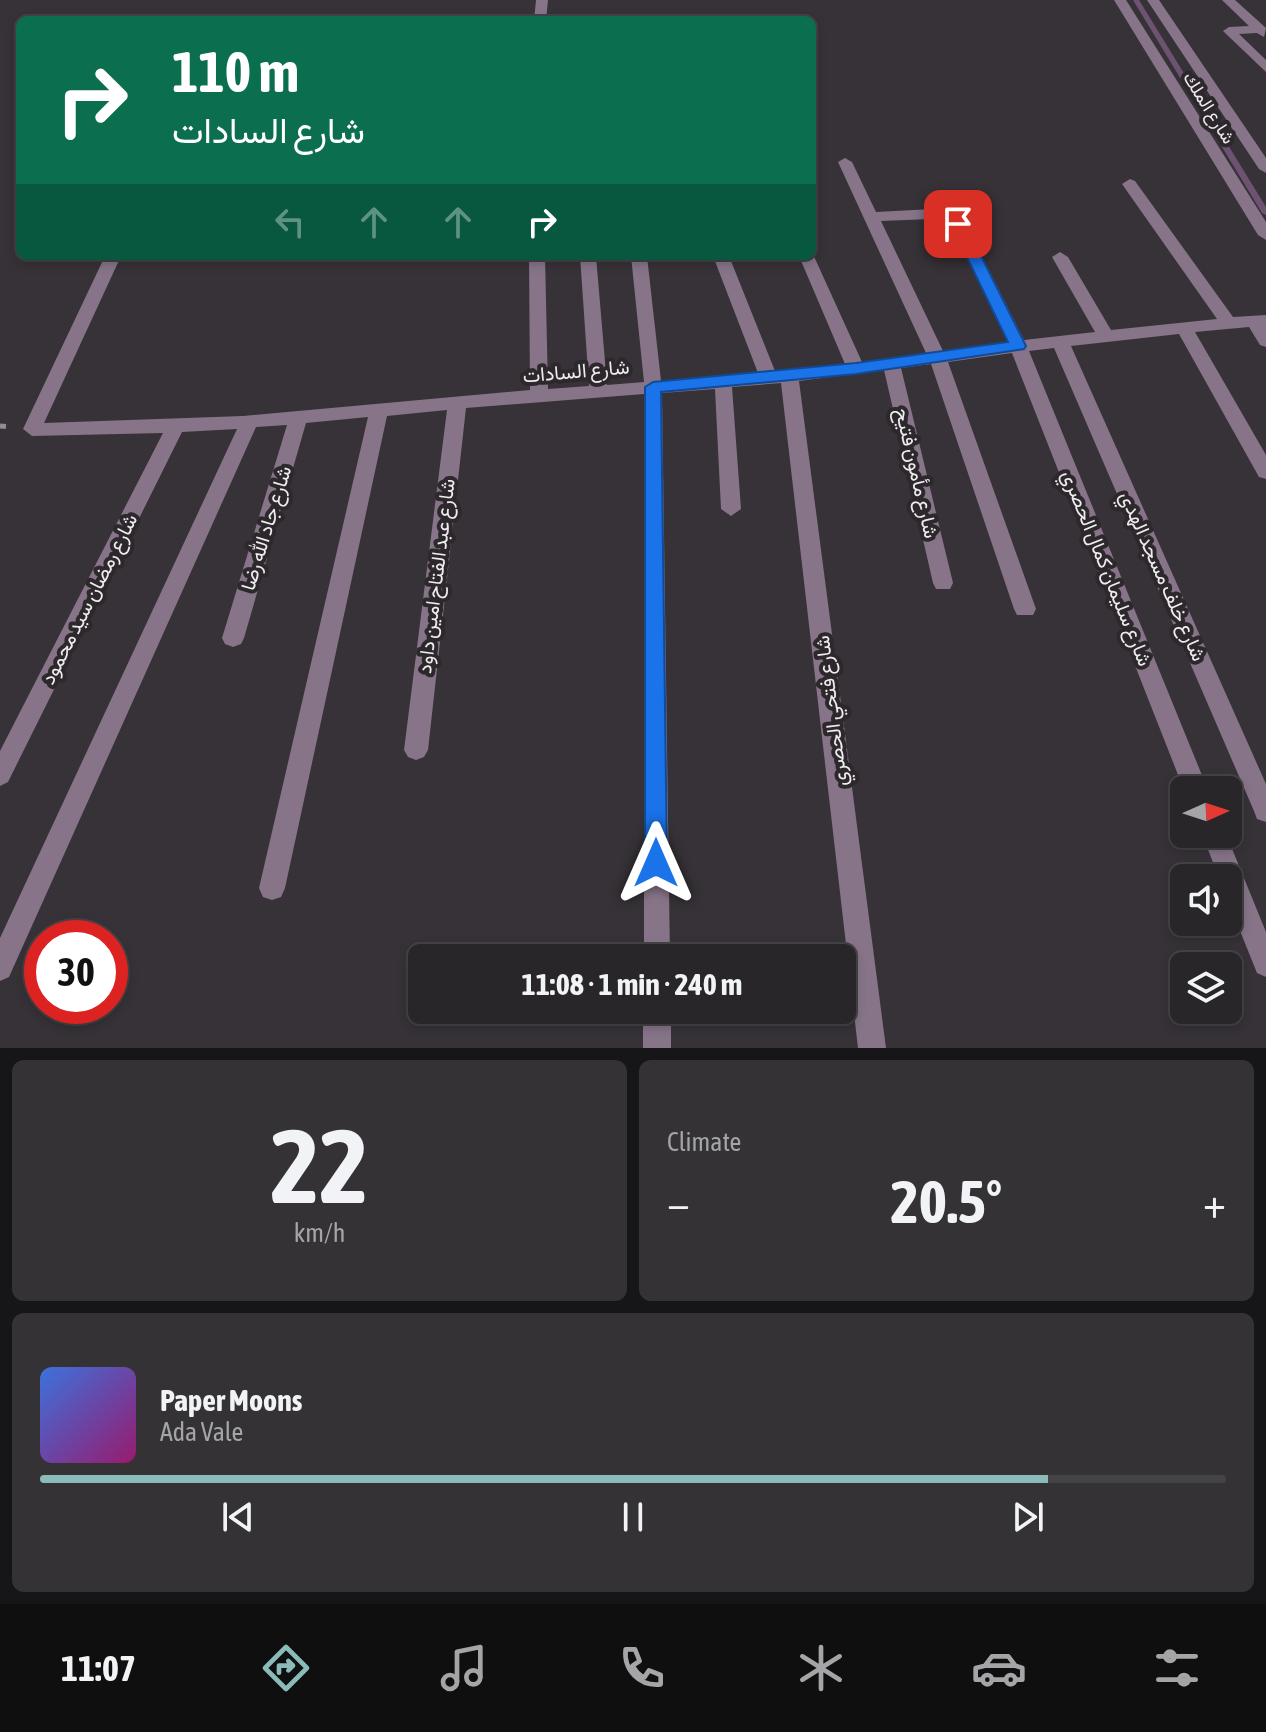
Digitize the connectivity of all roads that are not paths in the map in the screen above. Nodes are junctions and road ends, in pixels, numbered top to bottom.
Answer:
1 (1120, 0) edge
2 (1153, 0) edge
3 (1228, 0) edge
4 (1262, 32) edge
5 (1266, 68) edge
6 (845, 162) dead end
7 (1266, 169) edge
8 (1130, 184) dead end
9 (871, 217) junction
10 (1266, 235) edge
11 (1060, 257) dead end
12 (111, 260) edge
13 (537, 260) edge
14 (588, 260) edge
15 (639, 260) edge
16 (723, 260) edge
17 (809, 260) edge
18 (1260, 320) edge
19 (1229, 324) junction
20 (1185, 329) junction
21 (1107, 337) junction
22 (1060, 341) junction
23 (1266, 341) edge
24 (1018, 346) junction
25 (937, 357) junction
26 (891, 363) junction
27 (856, 368) junction
28 (779, 375) junction
29 (723, 380) junction
30 (653, 387) junction
31 (598, 391) junction
32 (539, 396) junction
33 (457, 403) junction
34 (379, 411) junction
35 (299, 417) junction
36 (250, 420) junction
37 (177, 424) junction
38 (1266, 472) edge
39 (731, 509) dead end
40 (943, 583) dead end
41 (1025, 609) dead end
42 (233, 638) dead end
43 (416, 750) dead end
44 (0, 775) edge
45 (1190, 776) edge
46 (1266, 811) edge
47 (1220, 848) edge
48 (272, 888) dead end
49 (657, 944) edge
50 (1266, 964) edge
51 (0, 968) edge
52 (657, 1024) edge
53 (657, 1048) edge
54 (872, 1048) edge

1 - 10 street, شارع الملك
2 - 7 street
3 - 4 street
4 - 5 street
6 - 9 street
8 - 19 street
9 - 24 street, شارع سليمان كمال الحصري
9 - 25 street
11 - 21 street
12 - 37 street, شارع السادات
13 - 32 street
14 - 31 street
15 - 30 street
16 - 28 street, شارع فتحي الحصري
17 - 27 street
18 - 19 street, شارع السادات
18 - 23 street
19 - 20 street, شارع السادات
20 - 21 street, شارع السادات
20 - 38 street
21 - 22 street, شارع السادات
22 - 24 street, شارع السادات
22 - 46 street, شارع خلف مسجد الهدي
24 - 25 street, شارع السادات
24 - 45 street, شارع سليمان كمال الحصري
25 - 26 street, شارع السادات
25 - 41 street
26 - 27 street, شارع السادات
26 - 40 street, شارع مأمون فتيح
27 - 28 street, شارع السادات
28 - 29 street, شارع السادات
28 - 54 street, شارع فتحي الحصري
29 - 30 street, شارع السادات
29 - 39 street
30 - 31 street, شارع السادات
30 - 49 street
31 - 32 street, شارع السادات
32 - 33 street, شارع السادات
33 - 34 street, شارع السادات
33 - 43 street, شارع عبد الفتاح امين داود
34 - 35 street, شارع السادات
34 - 48 street
35 - 36 street, شارع السادات
35 - 42 street, شارع جاد الله رضا
36 - 37 street, شارع السادات
36 - 51 street
37 - 44 street, شارع رمضان سيد محمود
47 - 50 street
52 - 53 street

